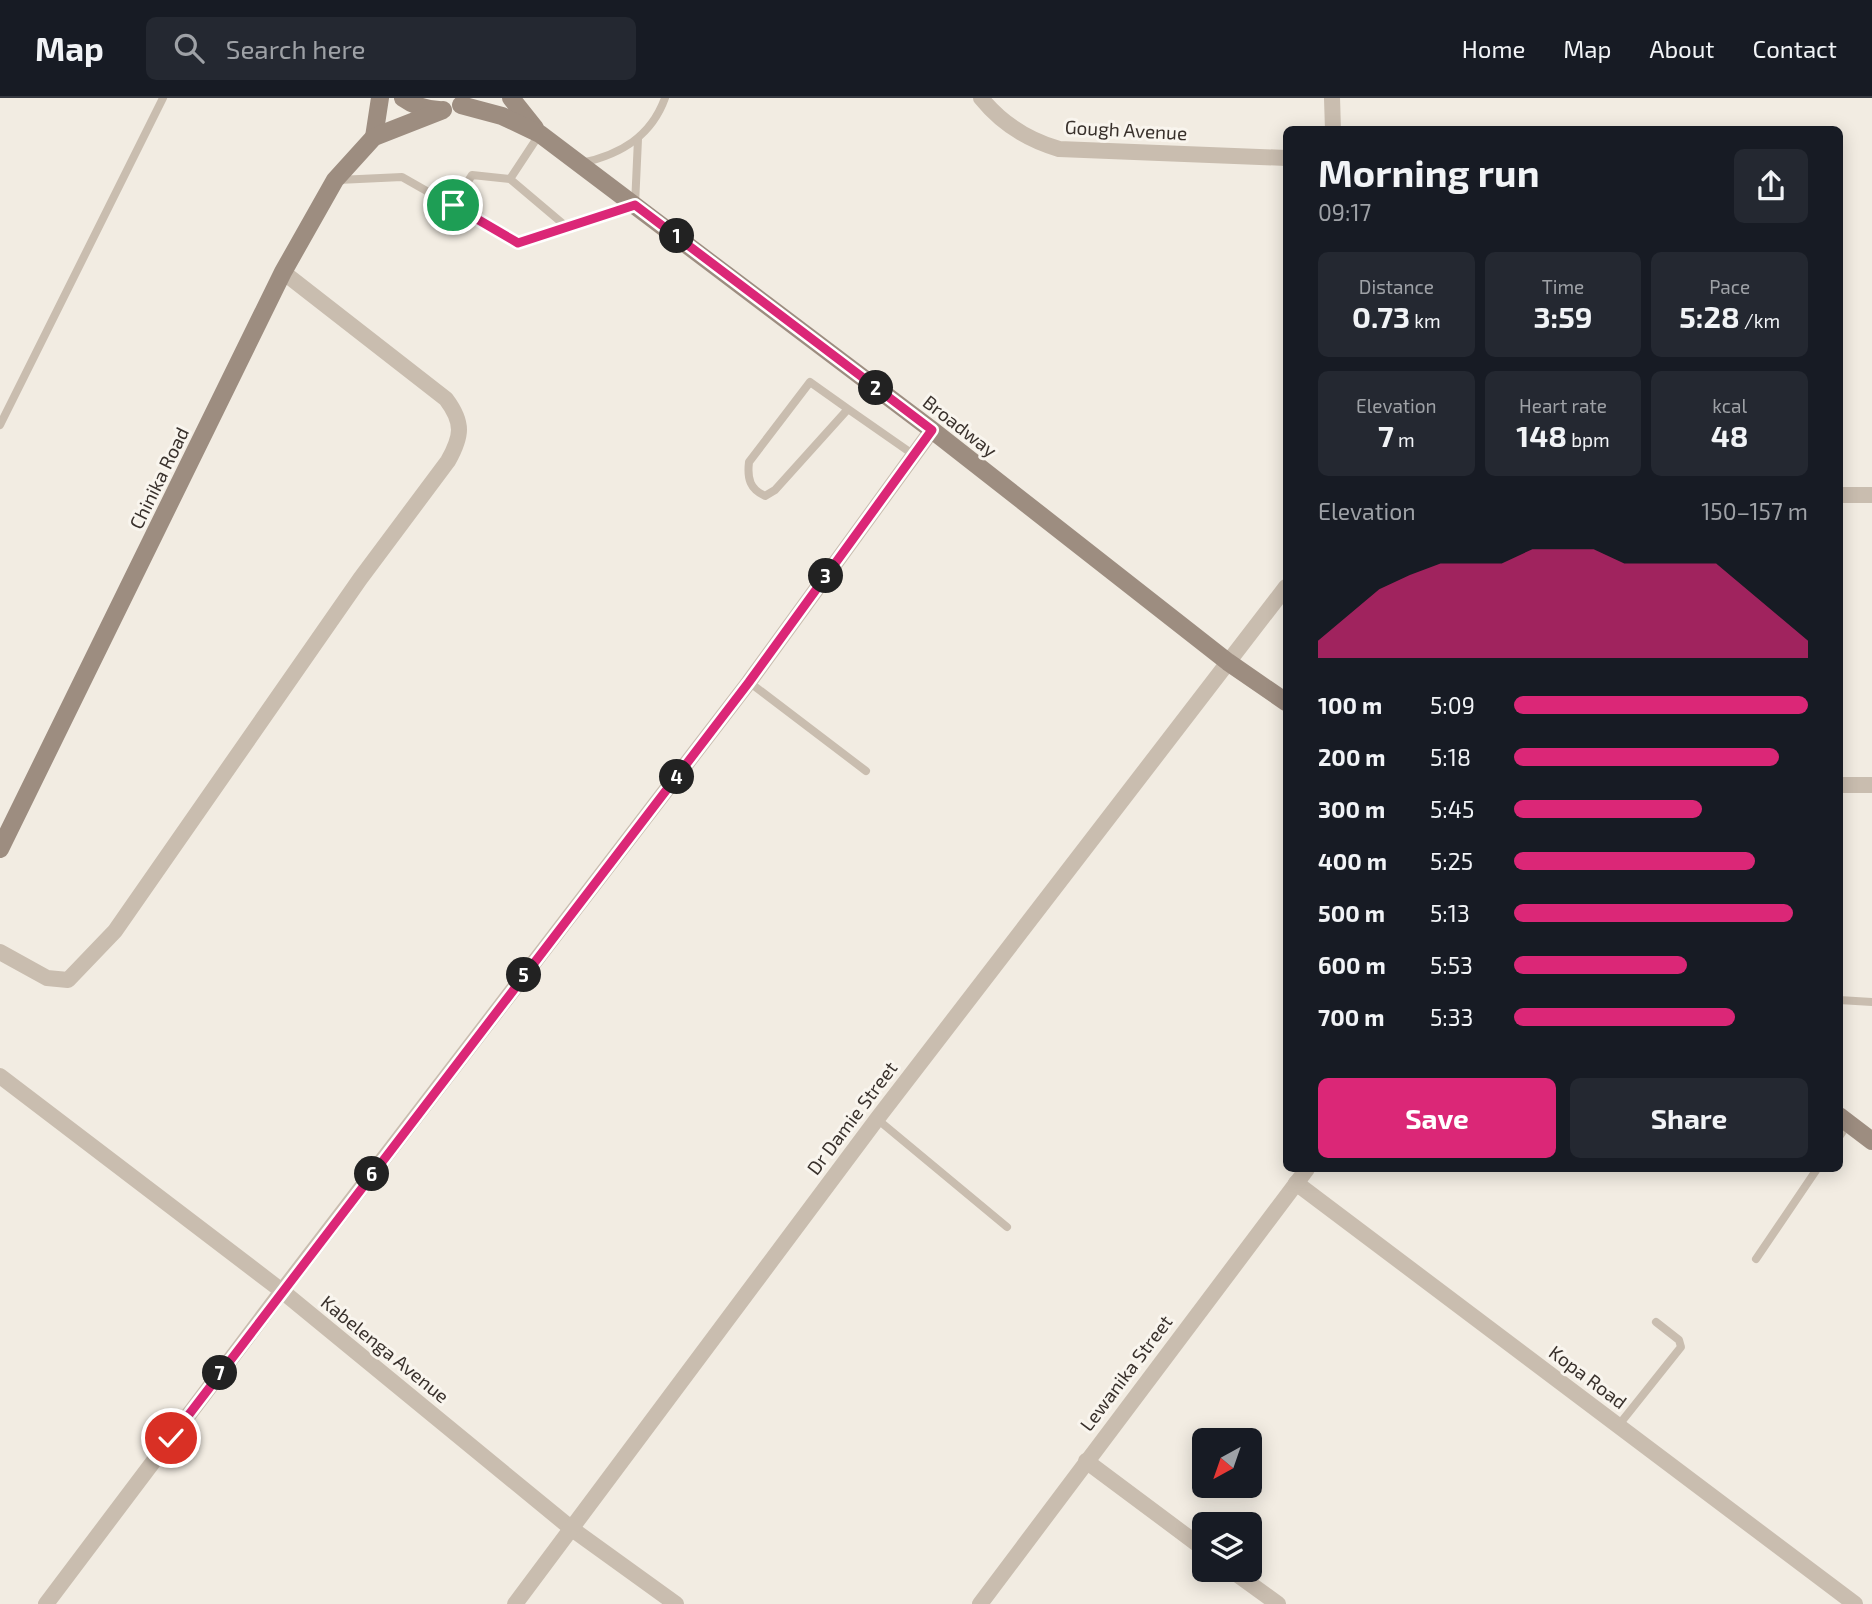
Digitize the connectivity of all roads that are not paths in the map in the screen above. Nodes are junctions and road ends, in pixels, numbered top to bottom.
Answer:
1 (163, 98) edge
2 (380, 98) edge
3 (403, 98) edge
4 (511, 98) edge
5 (665, 98) edge
6 (981, 98) edge
7 (1332, 98) edge
8 (465, 101) edge
9 (443, 110) junction
10 (1333, 126) edge
11 (540, 134) junction
12 (374, 137) junction
13 (638, 139) junction
14 (1283, 158) edge
15 (580, 163) junction
16 (510, 179) junction
17 (335, 180) junction
18 (453, 205) junction
19 (635, 205) junction
20 (568, 228) junction
21 (283, 272) junction
22 (848, 409) junction
23 (0, 425) edge
24 (932, 430) junction
25 (914, 455) junction
26 (1843, 495) edge
27 (1872, 495) edge
28 (1283, 591) edge
29 (1228, 662) junction
30 (749, 682) junction
31 (1283, 700) edge
32 (866, 771) dead end
33 (1843, 785) edge
34 (1872, 785) edge
35 (0, 849) edge
36 (0, 952) edge
37 (1843, 1000) edge
38 (1872, 1002) edge
39 (0, 1076) edge
40 (877, 1119) junction
41 (1843, 1126) edge
42 (1872, 1141) edge
43 (1305, 1172) edge
44 (1815, 1172) edge
45 (1296, 1183) junction
46 (1007, 1227) dead end
47 (1756, 1259) dead end
48 (282, 1291) junction
49 (1656, 1322) dead end
50 (1618, 1426) junction
51 (1086, 1461) junction
52 (572, 1529) junction
53 (1192, 1540) edge
54 (1248, 1582) edge
55 (46, 1604) edge
56 (515, 1604) edge
57 (676, 1604) edge
58 (980, 1604) edge
59 (1278, 1604) edge
60 (1855, 1604) edge

1 - 23 lane
2 - 12 main road
3 - 9 main road
4 - 11 main road
5 - 13 lane
6 - 14 street, Gough Avenue
7 - 10 street
8 - 9 main road
8 - 11 main road
9 - 12 main road
11 - 15 main road, Broadway
11 - 16 lane
12 - 17 main road, Chinika Road
13 - 15 lane
13 - 19 lane
15 - 19 main road, Broadway
16 - 18 lane
16 - 20 lane
17 - 18 lane
17 - 21 main road, Chinika Road
18 - 20 lane
19 - 20 lane
19 - 24 main road, Broadway
21 - 35 main road, Chinika Road
21 - 36 street
22 - 22 lane
22 - 25 lane
24 - 25 street
24 - 29 main road, Broadway
25 - 30 street
26 - 27 street
28 - 29 street, Dr Damie Street
29 - 31 main road, Broadway
29 - 40 street, Dr Damie Street
30 - 32 lane
30 - 48 street
33 - 34 street
37 - 38 lane
39 - 48 street, Kabelenga Avenue
40 - 46 lane
40 - 52 street, Dr Damie Street
41 - 42 main road
43 - 45 street, Lewanika Street
44 - 47 lane
45 - 50 street, Kopa Road
45 - 51 street, Lewanika Street
48 - 52 street, Kabelenga Avenue
48 - 55 street
49 - 50 lane
50 - 60 street, Kopa Road
51 - 53 street
51 - 58 street, Lewanika Street
52 - 56 street, Dr Damie Street
52 - 57 street, Kabelenga Avenue
54 - 59 street

